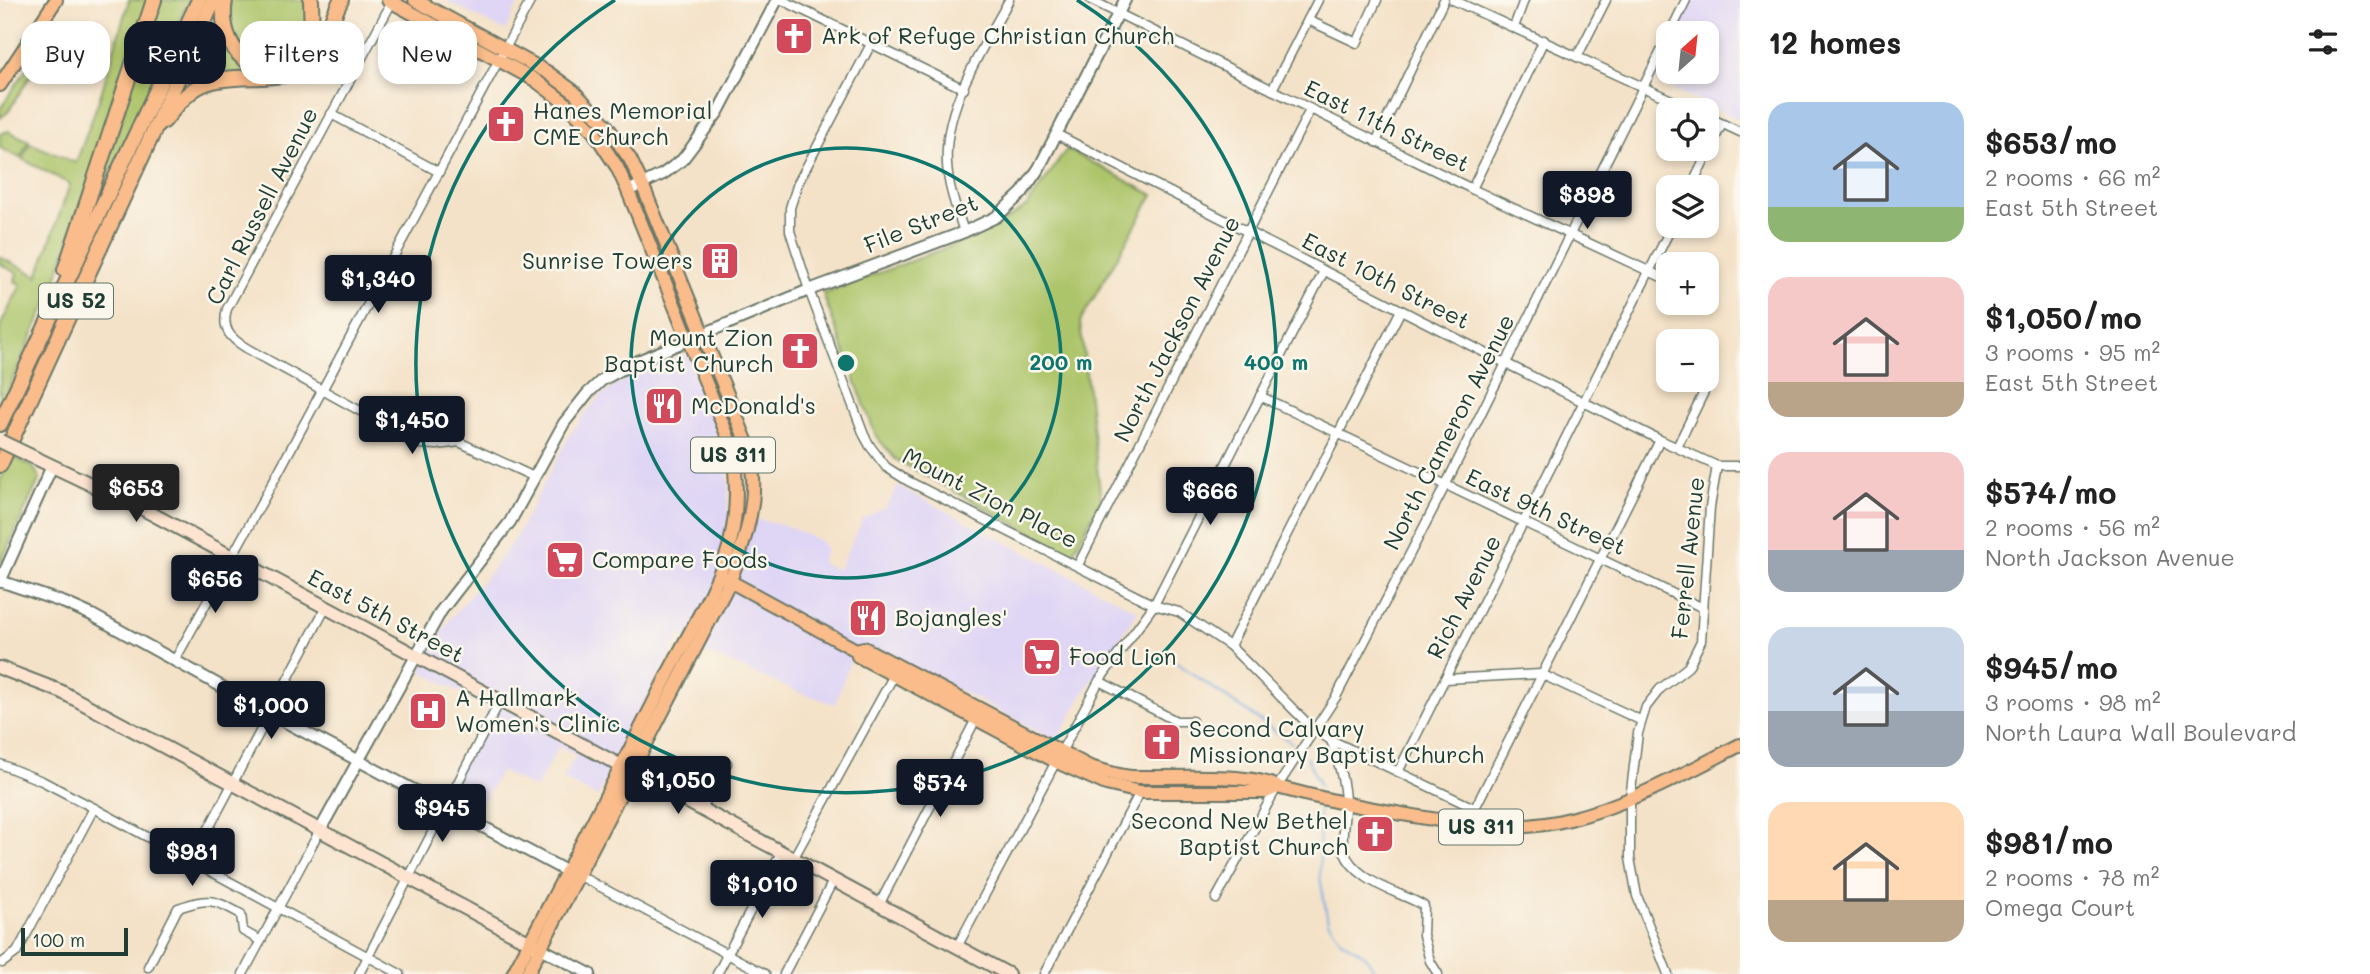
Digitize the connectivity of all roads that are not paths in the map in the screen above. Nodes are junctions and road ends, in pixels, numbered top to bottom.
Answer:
1 (56, 0) edge
2 (154, 0) edge
3 (198, 0) edge
4 (214, 0) edge
5 (225, 0) edge
6 (310, 0) edge
7 (330, 0) edge
8 (341, 0) edge
9 (415, 0) edge
10 (531, 0) edge
11 (780, 0) edge
12 (1009, 0) edge
13 (1091, 0) edge
14 (1125, 0) edge
15 (1318, 0) edge
16 (1377, 0) edge
17 (1444, 0) edge
18 (1453, 0) edge
19 (1524, 0) edge
20 (1606, 0) edge
21 (1686, 0) edge
22 (391, 1) edge
23 (1118, 14) junction
24 (1308, 20) junction
25 (311, 21) edge
26 (320, 21) edge
27 (1676, 21) edge
28 (1514, 27) junction
29 (1544, 40) junction
30 (872, 44) junction
31 (502, 54) junction
32 (240, 56) edge
33 (1577, 57) junction
34 (1656, 61) edge
35 (0, 85) edge
36 (1643, 87) junction
37 (964, 89) junction
38 (1272, 90) junction
39 (1667, 98) edge
40 (1310, 110) junction
41 (331, 114) junction
42 (1719, 122) edge
43 (1722, 124) junction
44 (1740, 132) edge
45 (1056, 134) junction
46 (152, 136) junction
47 (1376, 142) junction
48 (439, 172) junction
49 (1697, 175) edge
50 (642, 184) junction
51 (1472, 189) junction
52 (628, 191) junction
53 (964, 232) junction
54 (1248, 232) junction
55 (1569, 235) junction
56 (1666, 238) edge
57 (1324, 271) junction
58 (1649, 272) junction
59 (1656, 275) edge
60 (808, 290) junction
61 (1401, 310) junction
62 (51, 314) junction
63 (703, 334) junction
64 (689, 340) junction
65 (1505, 363) junction
66 (321, 391) junction
67 (1704, 392) dead end
68 (1260, 396) junction
69 (1585, 403) junction
70 (0, 424) edge
71 (1339, 433) junction
72 (1660, 440) junction
73 (0, 441) edge
74 (1677, 447) junction
75 (0, 465) edge
76 (51, 466) junction
77 (1717, 466) junction
78 (1740, 466) edge
79 (534, 477) junction
80 (1445, 486) junction
81 (1523, 524) junction
82 (232, 557) junction
83 (1600, 559) junction
84 (1078, 565) junction
85 (718, 575) junction
86 (0, 581) edge
87 (730, 581) junction
88 (1154, 605) junction
89 (326, 607) junction
90 (1703, 608) junction
91 (1230, 646) junction
92 (856, 650) junction
93 (415, 655) junction
94 (175, 660) junction
95 (0, 668) edge
96 (1541, 674) junction
97 (894, 675) junction
98 (1445, 679) junction
99 (1099, 681) junction
100 (500, 701) junction
101 (270, 712) junction
102 (976, 719) junction
103 (1640, 720) junction
104 (1192, 721) dead end
105 (1314, 730) junction
106 (1331, 740) junction
107 (1740, 746) edge
108 (1059, 758) junction
109 (358, 760) junction
110 (727, 763) dead end
111 (0, 764) edge
112 (627, 769) junction
113 (1398, 772) junction
114 (1198, 778) junction
115 (232, 784) junction
116 (1277, 787) junction
117 (1140, 792) junction
118 (1630, 799) junction
119 (1345, 804) junction
120 (445, 806) junction
121 (94, 808) junction
122 (1474, 808) junction
123 (701, 810) junction
124 (1466, 826) junction
125 (319, 831) junction
126 (781, 853) junction
127 (793, 859) junction
128 (191, 862) junction
129 (572, 873) junction
130 (408, 879) junction
131 (833, 881) junction
132 (1216, 899) dead end
133 (879, 905) junction
134 (278, 908) junction
135 (261, 942) junction
136 (534, 945) junction
137 (957, 947) junction
138 (728, 953) junction
139 (368, 957) junction
140 (2, 963) dead end
141 (148, 967) dead end
142 (243, 974) edge
143 (359, 974) edge
144 (400, 974) edge
145 (513, 974) edge
146 (527, 974) edge
147 (589, 974) edge
148 (717, 974) edge
149 (765, 974) edge
150 (784, 974) edge
151 (1008, 974) edge
152 (1044, 974) edge
153 (1438, 974) edge
154 (1668, 974) edge

1 - 35 main road
2 - 62 highway
3 - 62 highway, US 52
4 - 46 highway, US 52
5 - 32 highway
6 - 25 highway
7 - 26 highway
8 - 46 highway
9 - 31 main road, US 311
10 - 31 street
11 - 30 street
11 - 50 street
12 - 37 street
13 - 23 street, East 11th Street
14 - 23 street, File Street
15 - 24 street
16 - 24 street
17 - 47 street
18 - 28 street
19 - 28 street
20 - 33 street
21 - 27 street, North Cameron Avenue
22 - 31 main road, US 311
22 - 41 street, Carl Russell Avenue
23 - 38 street, East 11th Street
23 - 45 street, File Street
24 - 38 street
28 - 29 street
29 - 33 street
29 - 51 street
30 - 37 street
30 - 60 street, Mount Zion Place
31 - 48 street
31 - 50 main road, US 311
31 - 52 main road, US 311
33 - 36 street
34 - 36 street, North Cameron Avenue
36 - 39 street
36 - 55 street, North Cameron Avenue
37 - 53 street
38 - 40 street, East 11th Street
40 - 47 street, East 11th Street
40 - 54 street, North Jackson Avenue
41 - 48 street
41 - 66 street, Carl Russell Avenue
42 - 43 street
43 - 44 street
43 - 49 street
45 - 53 street, File Street
45 - 54 street, East 10th Street
46 - 75 highway, US 52
47 - 51 street, East 11th Street
48 - 66 street
50 - 52 street
50 - 63 main road, US 311
51 - 55 street, East 11th Street
52 - 64 main road, US 311
53 - 60 street, File Street
54 - 57 street, East 10th Street
54 - 84 street, North Jackson Avenue
55 - 58 street, East 11th Street
55 - 65 street, North Cameron Avenue
56 - 58 street, Rich Avenue
57 - 61 street, East 10th Street
57 - 68 street
58 - 59 street, East 11th Street
58 - 69 street, Rich Avenue
60 - 63 street, File Street
60 - 84 street, Mount Zion Place
61 - 65 street, East 10th Street
61 - 71 street
62 - 70 highway, US 52
63 - 64 street, File Street
63 - 87 main road, US 311
64 - 79 street, File Street
64 - 85 main road, US 311
65 - 69 street, East 10th Street
65 - 80 street, North Cameron Avenue
66 - 79 street
66 - 82 street
67 - 74 street
68 - 71 street, East 9th Street
68 - 88 street
69 - 72 street, East 10th Street
69 - 81 street, Rich Avenue
71 - 80 street, East 9th Street
71 - 91 street
72 - 74 street, East 10th Street
72 - 83 street
73 - 76 main road, East 5th Street, bridge
74 - 77 street, East 10th Street
76 - 82 main road, East 5th Street
76 - 86 street
77 - 78 street, East 10th Street
77 - 90 street, Ferrell Avenue
79 - 93 street, File Street
80 - 81 street, East 9th Street
80 - 105 street, North Cameron Avenue
81 - 83 street, East 9th Street
81 - 98 street, Rich Avenue
82 - 89 main road, East 5th Street
82 - 94 street
83 - 90 street, East 9th Street
83 - 96 street
84 - 88 street, Mount Zion Place
85 - 87 main road, US 311
85 - 112 main road
86 - 94 street
87 - 92 main road, US 311
87 - 112 main road
88 - 91 street, Mount Zion Place
88 - 99 street
89 - 93 main road, East 5th Street
89 - 101 street
90 - 103 street, Ferrell Avenue
91 - 105 street, Mount Zion Place
92 - 97 main road, US 311
92 - 108 main road, US 311
93 - 100 main road, East 5th Street
93 - 109 street, File Street
94 - 101 street
95 - 115 main road
96 - 98 street
96 - 103 street
96 - 122 street
97 - 102 main road, US 311
97 - 127 street
98 - 113 street, Rich Avenue
99 - 104 street
99 - 108 street
100 - 112 main road, East 5th Street
100 - 120 street
101 - 109 street
101 - 115 street
102 - 108 main road, US 311
102 - 133 street
103 - 118 street, Ferrell Avenue
105 - 106 street, Mount Zion Place
105 - 116 street, North Cameron Avenue
106 - 113 street, Mount Zion Place
106 - 119 street
107 - 118 main road, US 311
108 - 114 main road, US 311
108 - 117 main road, US 311
108 - 137 street
109 - 120 street
109 - 125 street, File Street
110 - 123 street
111 - 121 street
112 - 123 main road, East 5th Street
112 - 129 main road
113 - 122 street, Mount Zion Place
114 - 116 main road, US 311
114 - 117 main road
115 - 125 main road
115 - 128 street
116 - 117 main road, US 311
116 - 119 main road, US 311
116 - 132 street, North Cameron Avenue
117 - 152 street
118 - 124 main road, US 311
118 - 154 street, Ferrell Avenue
119 - 124 main road, US 311
119 - 153 street
120 - 129 street
120 - 130 street
121 - 128 street
121 - 140 street
122 - 124 street
123 - 126 main road, East 5th Street
125 - 130 main road
125 - 134 street
126 - 127 main road, East 5th Street
126 - 138 street
127 - 131 main road, East 5th Street
128 - 134 street
129 - 136 main road
129 - 138 street
130 - 136 main road
130 - 139 street
131 - 133 main road, East 5th Street
131 - 150 street
133 - 137 main road, East 5th Street
134 - 135 street
134 - 139 street
135 - 141 street
135 - 142 street
136 - 145 main road
136 - 146 main road
136 - 147 street
137 - 151 main road, East 5th Street
138 - 148 street
138 - 149 street
139 - 143 street
139 - 144 street

